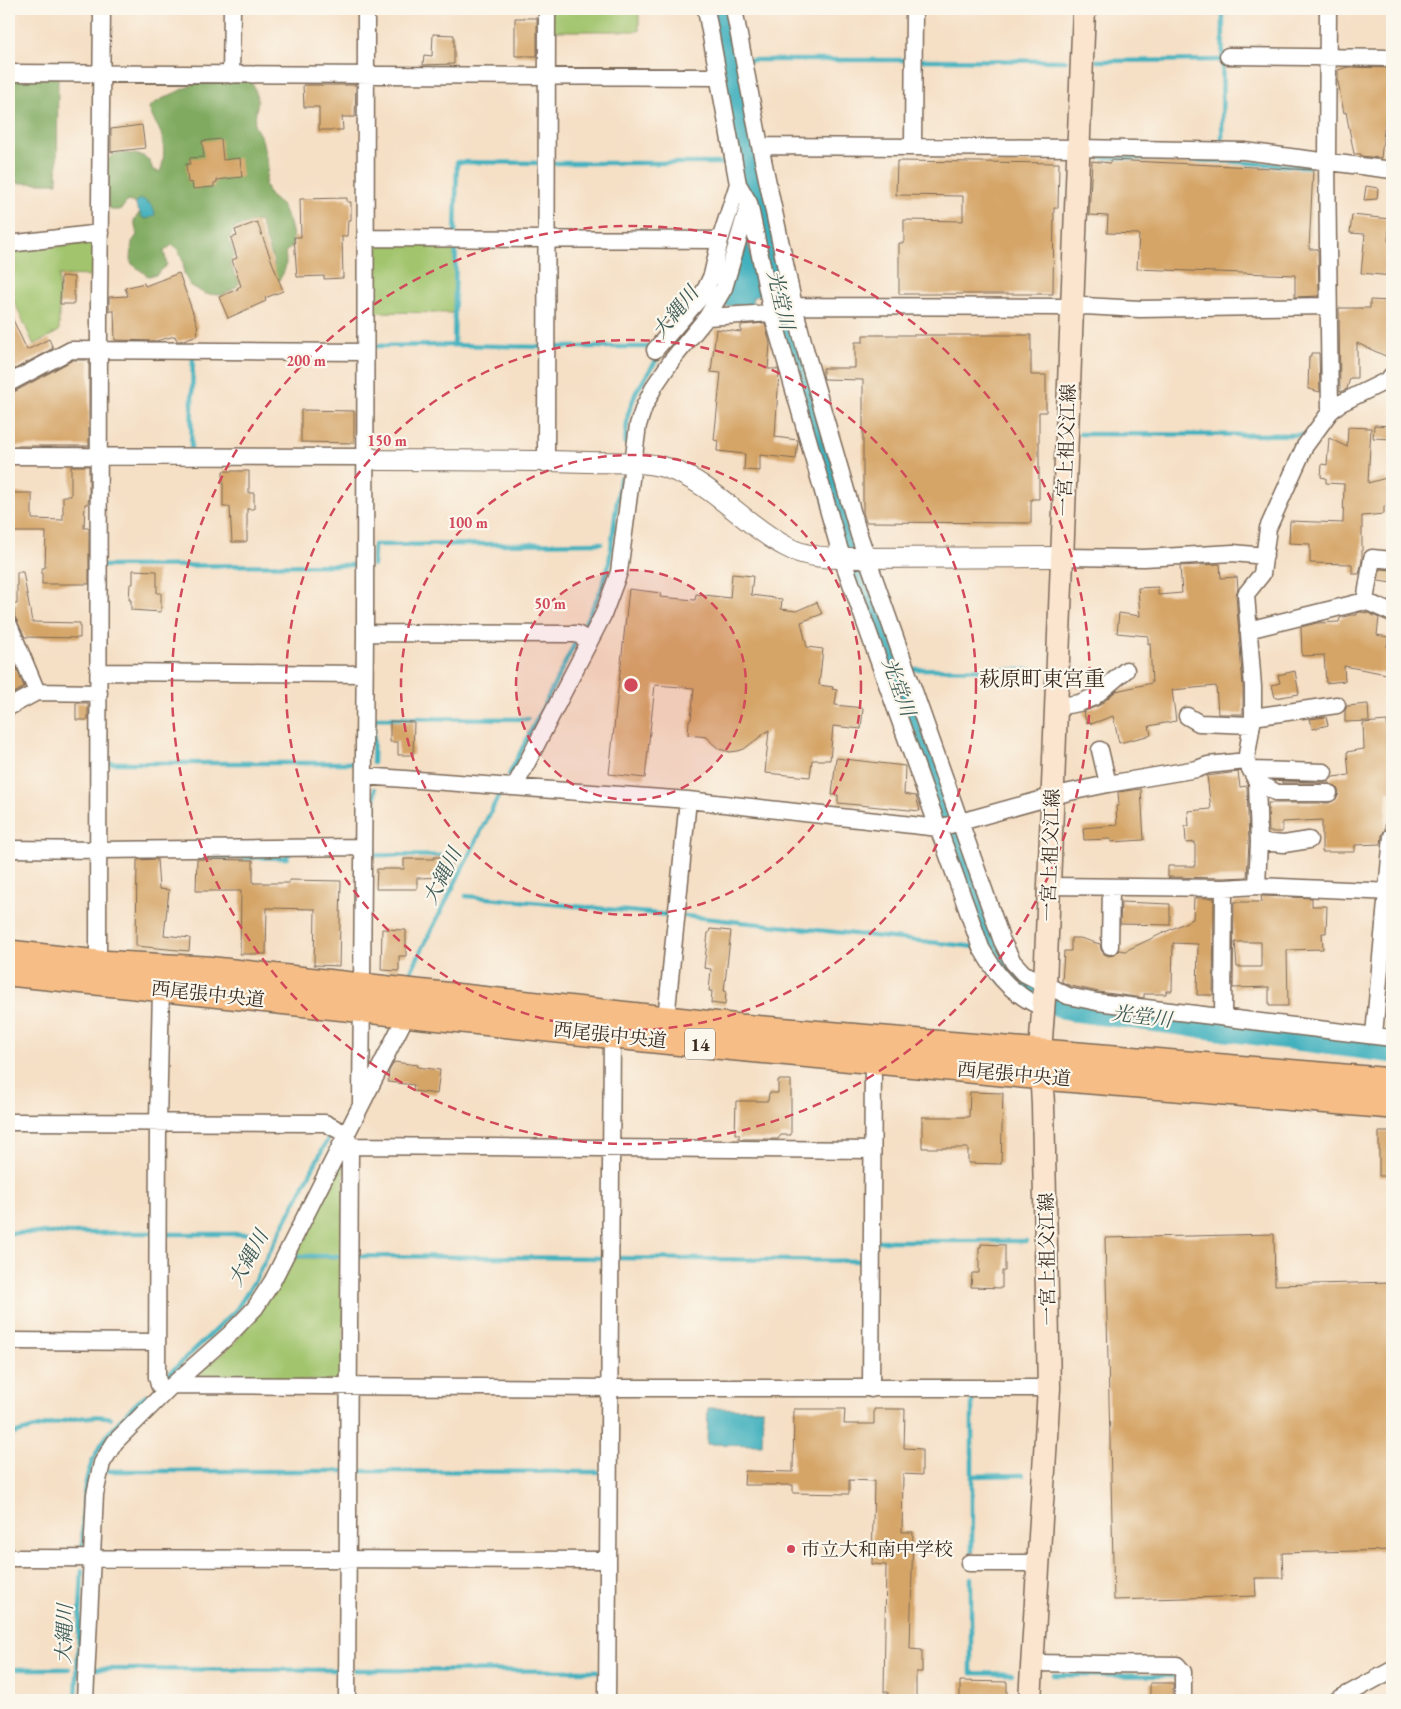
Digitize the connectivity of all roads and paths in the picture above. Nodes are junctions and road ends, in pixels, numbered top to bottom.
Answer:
1 (102, 9) edge
2 (232, 9) edge
3 (366, 9) edge
4 (547, 9) edge
5 (706, 9) edge
6 (734, 9) edge
7 (914, 9) edge
8 (1084, 9) edge
9 (1328, 9) edge
10 (1228, 56) dead end
11 (1327, 58) junction
12 (1392, 58) edge
13 (9, 73) edge
14 (101, 73) junction
15 (231, 75) junction
16 (365, 75) junction
17 (546, 75) junction
18 (718, 77) junction
19 (760, 146) junction
20 (913, 146) junction
21 (1078, 148) junction
22 (1327, 161) junction
23 (1392, 170) edge
24 (743, 193) junction
25 (100, 233) junction
26 (365, 238) junction
27 (546, 238) junction
28 (720, 240) junction
29 (9, 244) edge
30 (794, 306) junction
31 (1328, 306) junction
32 (1072, 307) junction
33 (774, 313) junction
34 (707, 318) junction
35 (655, 350) dead end
36 (100, 351) junction
37 (366, 352) junction
38 (1390, 381) edge
39 (9, 384) edge
40 (1330, 412) junction
41 (9, 456) edge
42 (100, 456) junction
43 (366, 457) junction
44 (546, 461) junction
45 (633, 463) junction
46 (1265, 556) junction
47 (1062, 557) junction
48 (855, 558) junction
49 (1392, 560) edge
50 (1365, 601) junction
51 (1392, 613) edge
52 (9, 624) edge
53 (1248, 630) junction
54 (365, 633) junction
55 (589, 641) junction
56 (1126, 670) dead end
57 (99, 672) junction
58 (364, 674) junction
59 (37, 692) junction
60 (99, 693) junction
61 (1337, 704) dead end
62 (9, 707) edge
63 (1056, 707) junction
64 (1187, 716) dead end
65 (1252, 721) junction
66 (1100, 750) dead end
67 (1251, 771) junction
68 (1324, 772) dead end
69 (364, 776) junction
70 (1108, 784) junction
71 (515, 786) junction
72 (1330, 794) dead end
73 (1052, 796) junction
74 (688, 800) junction
75 (960, 822) junction
76 (941, 828) junction
77 (1392, 836) edge
78 (1309, 840) dead end
79 (1259, 842) junction
80 (9, 848) edge
81 (363, 848) junction
82 (98, 850) junction
83 (1048, 886) junction
84 (1257, 886) junction
85 (1111, 887) junction
86 (1224, 888) junction
87 (1390, 892) edge
88 (1110, 946) dead end
89 (9, 953) edge
90 (98, 963) junction
91 (9, 973) edge
92 (161, 989) junction
93 (1044, 996) junction
94 (361, 998) junction
95 (407, 1014) junction
96 (1223, 1017) junction
97 (666, 1019) junction
98 (1374, 1035) junction
99 (612, 1036) junction
100 (1392, 1038) edge
101 (1040, 1052) junction
102 (873, 1061) junction
103 (1042, 1077) junction
104 (1392, 1081) edge
105 (361, 1104) junction
106 (1392, 1106) edge
107 (9, 1122) edge
108 (158, 1122) junction
109 (348, 1140) junction
110 (611, 1148) junction
111 (872, 1150) junction
112 (9, 1340) edge
113 (158, 1342) junction
114 (349, 1386) junction
115 (170, 1388) junction
116 (609, 1388) junction
117 (1049, 1388) junction
118 (871, 1389) junction
119 (9, 1558) edge
120 (92, 1558) junction
121 (348, 1559) junction
122 (608, 1560) junction
123 (969, 1563) dead end
124 (1038, 1563) junction
125 (1032, 1663) junction
126 (1392, 1670) edge
127 (85, 1700) edge
128 (347, 1700) edge
129 (606, 1700) edge
130 (1030, 1700) edge
131 (1183, 1700) edge
132 (1338, 1700) edge

1 - 14 street
2 - 15 street
3 - 16 street
4 - 17 street
5 - 18 street
6 - 19 street
7 - 20 street
8 - 21 main road, 一宮上祖父江線
9 - 11 street
10 - 11 street
11 - 12 street
11 - 22 street
13 - 14 street
14 - 15 street
14 - 25 street
15 - 16 street
16 - 17 street
16 - 26 street
17 - 18 street
17 - 27 street
18 - 24 street
19 - 20 street
19 - 30 street
20 - 21 street
21 - 22 street
21 - 32 main road, 一宮上祖父江線
22 - 23 street
22 - 31 street
24 - 28 street
24 - 33 street
24 - 34 street
25 - 29 street
25 - 36 street
26 - 27 street
26 - 37 street
27 - 28 street
27 - 44 street
28 - 35 street
30 - 32 street
30 - 33 street
30 - 48 street
31 - 32 street
31 - 40 street
32 - 47 main road, 一宮上祖父江線
33 - 34 street
33 - 48 street
34 - 45 street
36 - 37 street
36 - 39 street
36 - 42 street
37 - 43 street
38 - 40 street
40 - 46 street
41 - 42 street
42 - 43 street
42 - 57 street
43 - 44 street
43 - 54 street
44 - 45 street
45 - 48 street
45 - 55 street
46 - 47 street
46 - 53 street
47 - 48 street
47 - 63 main road, 一宮上祖父江線
48 - 75 street
48 - 76 street
49 - 50 street
50 - 51 street
50 - 53 street
52 - 59 street
53 - 65 street
54 - 55 street
54 - 58 street
55 - 71 street
56 - 63 street
57 - 58 street
57 - 60 street
58 - 69 street
59 - 60 street
59 - 62 street
60 - 82 street
61 - 65 street
63 - 73 main road, 一宮上祖父江線
64 - 65 street
65 - 67 street
66 - 70 street
67 - 68 street
67 - 70 street
67 - 72 street
67 - 79 street
69 - 71 street
69 - 81 street
70 - 73 street
71 - 74 street
73 - 75 street
73 - 83 main road, 一宮上祖父江線
74 - 76 street
74 - 97 street
75 - 76 street
75 - 93 street
76 - 93 street
77 - 87 street
78 - 79 street
79 - 84 street
80 - 82 street
81 - 82 street
81 - 94 street
82 - 90 street
83 - 85 street
83 - 93 main road, 一宮上祖父江線
84 - 86 street
84 - 87 street
85 - 86 street
85 - 88 street
86 - 96 street
87 - 98 street
89 - 90 main road, 西尾張中央道 / 14
90 - 94 main road, 西尾張中央道 / 14
91 - 92 main road, 西尾張中央道 / 14
92 - 94 main road, 西尾張中央道 / 14
92 - 108 street
93 - 96 street
93 - 101 main road, 一宮上祖父江線
94 - 95 main road, 西尾張中央道 / 14
94 - 97 main road, 西尾張中央道 / 14
94 - 105 street
95 - 99 main road, 西尾張中央道 / 14
95 - 105 street
96 - 98 street
97 - 101 main road, 西尾張中央道 / 14
98 - 100 street
99 - 102 main road, 西尾張中央道 / 14
99 - 110 street
101 - 103 main road, 一宮上祖父江線
101 - 104 main road, 西尾張中央道 / 14
102 - 103 main road, 西尾張中央道 / 14
102 - 111 street
103 - 106 main road, 西尾張中央道 / 14
103 - 117 main road, 一宮上祖父江線
105 - 109 street
107 - 108 street
108 - 109 street
108 - 113 street
109 - 110 street
109 - 114 street
109 - 115 street
110 - 111 street
110 - 116 street
111 - 118 street
112 - 113 street
113 - 115 street
114 - 115 street
114 - 116 street
114 - 121 street
115 - 120 street
116 - 118 street
116 - 122 street
117 - 118 street
117 - 124 main road, 一宮上祖父江線
119 - 120 street
120 - 121 street
120 - 127 street
121 - 122 street
121 - 128 street
122 - 129 street
123 - 124 street
124 - 125 main road, 一宮上祖父江線
125 - 130 main road, 一宮上祖父江線
125 - 131 street
126 - 132 street

